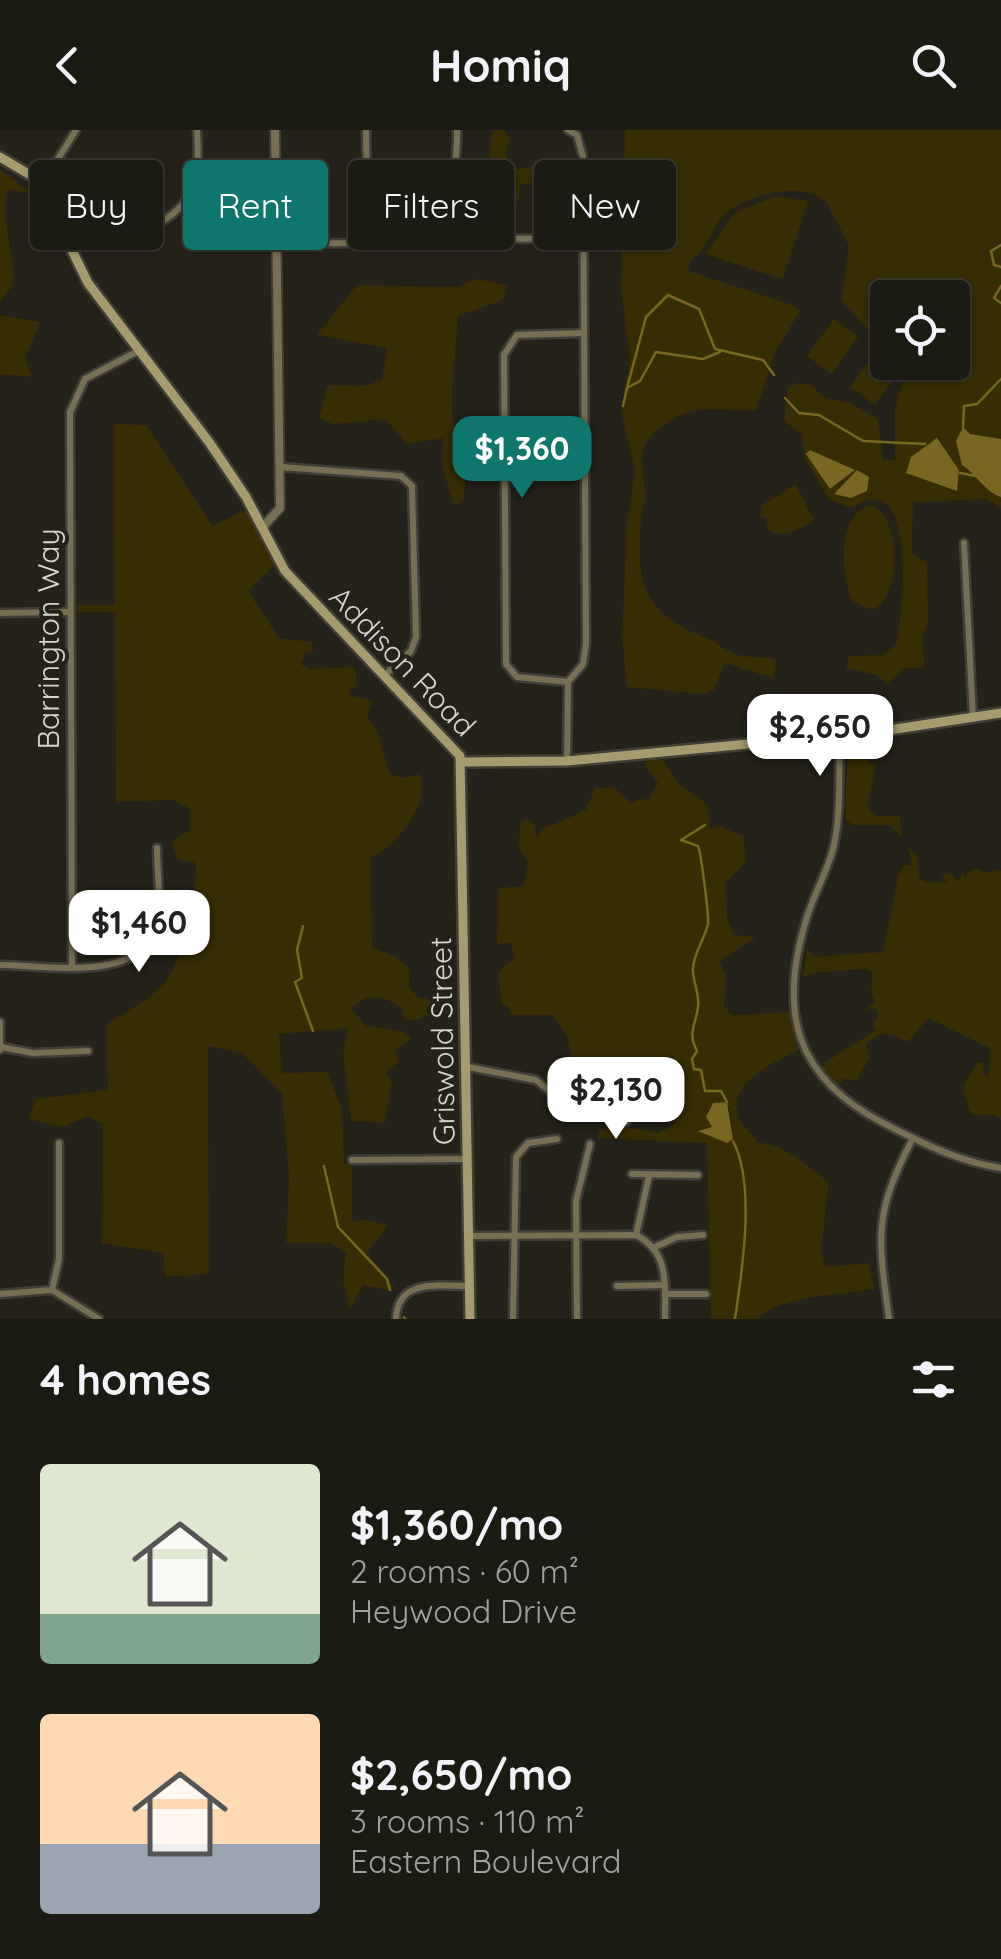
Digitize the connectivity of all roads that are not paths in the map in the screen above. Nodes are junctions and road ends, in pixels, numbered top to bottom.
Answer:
1 (76, 130) edge
2 (197, 130) edge
3 (275, 130) edge
4 (366, 130) edge
5 (458, 130) edge
6 (568, 130) edge
7 (0, 157) edge
8 (57, 160) edge
9 (276, 160) edge
10 (367, 160) edge
11 (457, 160) edge
12 (582, 160) edge
13 (30, 174) edge
14 (163, 221) edge
15 (69, 250) edge
16 (277, 250) edge
17 (584, 250) edge
18 (584, 333) junction
19 (140, 350) junction
20 (281, 467) junction
21 (262, 528) junction
22 (964, 543) dead end
23 (0, 612) edge
24 (70, 612) junction
25 (386, 674) junction
26 (568, 682) junction
27 (1001, 713) edge
28 (973, 718) junction
29 (840, 734) junction
30 (463, 762) junction
31 (567, 762) junction
32 (157, 848) dead end
33 (0, 965) edge
34 (72, 965) junction
35 (0, 1022) edge
36 (0, 1048) edge
37 (88, 1051) dead end
38 (468, 1067) junction
39 (609, 1106) dead end
40 (913, 1138) junction
41 (556, 1139) dead end
42 (59, 1143) dead end
43 (590, 1144) dead end
44 (352, 1160) dead end
45 (468, 1160) junction
46 (1001, 1168) edge
47 (632, 1174) dead end
48 (698, 1175) dead end
49 (648, 1176) junction
50 (576, 1234) junction
51 (513, 1235) junction
52 (636, 1235) junction
53 (470, 1236) junction
54 (702, 1236) dead end
55 (655, 1248) junction
56 (470, 1286) junction
57 (617, 1286) dead end
58 (52, 1290) junction
59 (666, 1290) junction
60 (0, 1294) edge
61 (706, 1294) dead end
62 (99, 1319) edge
63 (396, 1319) edge
64 (470, 1319) edge
65 (513, 1319) edge
66 (577, 1319) edge
67 (666, 1319) edge
68 (889, 1319) edge

1 - 8 street
2 - 14 street
3 - 9 street
4 - 10 street
5 - 11 street
6 - 12 street
7 - 13 main road
15 - 19 main road, Addison Road
16 - 20 street
17 - 18 street
18 - 26 street
18 - 26 street
19 - 21 main road, Addison Road
19 - 24 street, Barrington Way
20 - 21 street
20 - 25 street
21 - 25 main road, Addison Road
22 - 28 street
23 - 24 street
24 - 34 street, Barrington Way
25 - 30 main road, Addison Road
26 - 31 street
27 - 28 main road, Addison Road
28 - 29 main road, Addison Road
29 - 31 main road, Addison Road
29 - 40 street
30 - 31 main road, Addison Road
30 - 38 main road, Griswold Street
32 - 34 street
33 - 34 street
35 - 36 street
36 - 37 street
38 - 39 street
38 - 45 main road, Griswold Street
40 - 46 street
40 - 68 street
41 - 51 street
42 - 58 street
43 - 50 street
44 - 45 street
45 - 53 main road, Griswold Street
47 - 49 street
48 - 49 street
49 - 52 street
50 - 51 street
50 - 52 street
50 - 66 street
51 - 53 street
51 - 65 street
52 - 55 street
53 - 56 main road, Griswold Street
54 - 55 street
55 - 59 street
56 - 63 street
56 - 64 main road, Griswold Street
57 - 59 street
58 - 60 street
58 - 62 street
59 - 61 street
59 - 67 street

